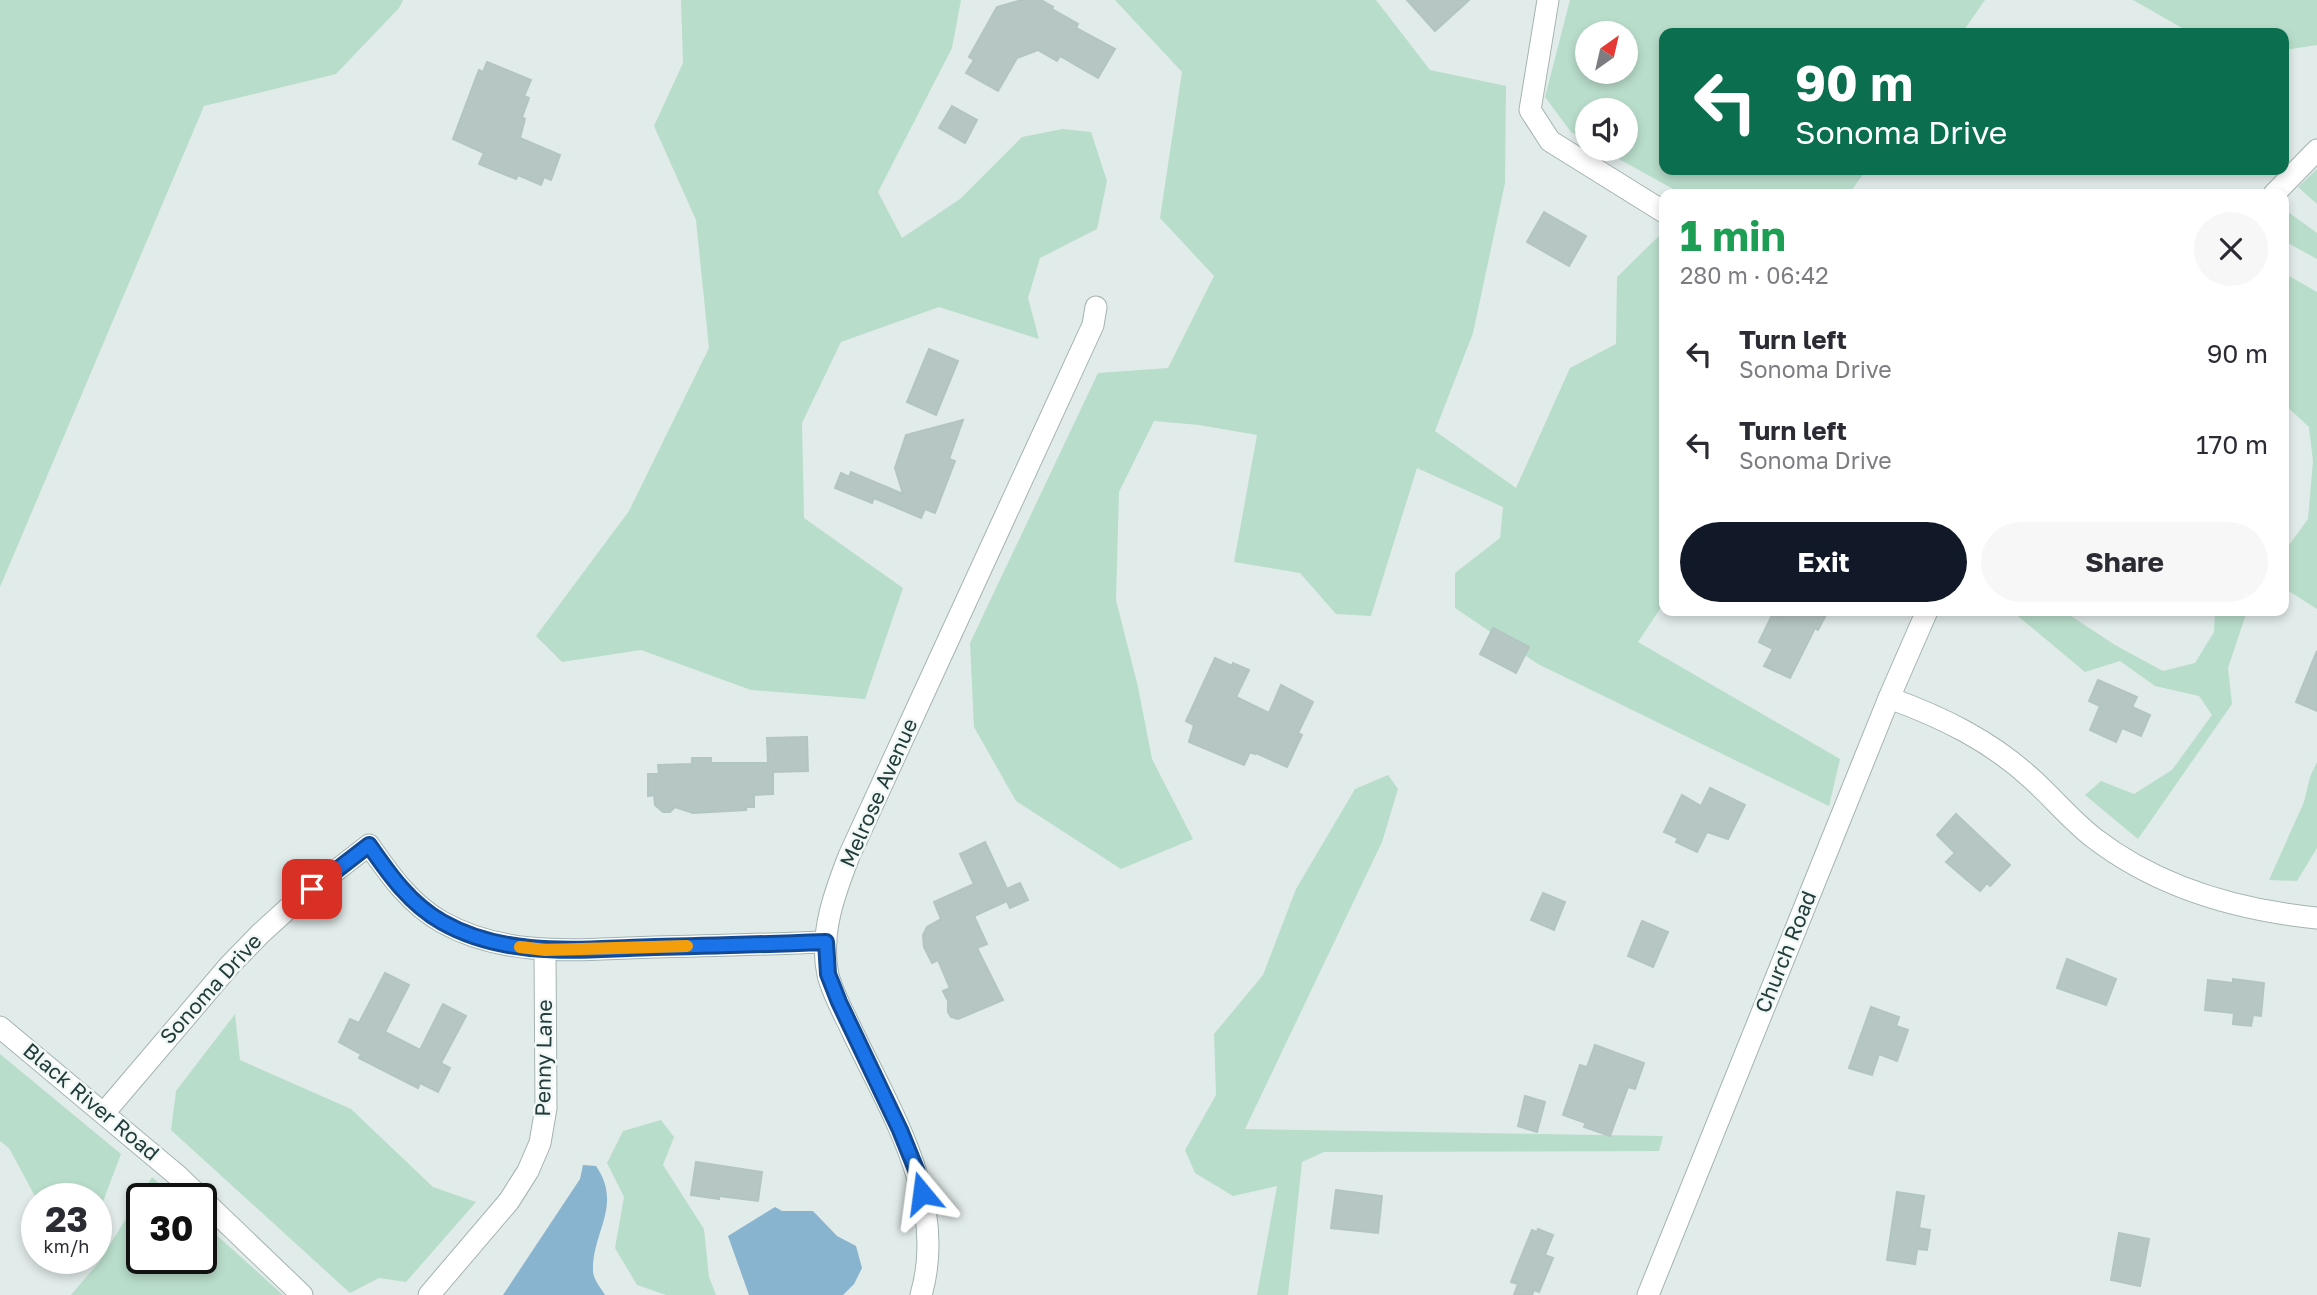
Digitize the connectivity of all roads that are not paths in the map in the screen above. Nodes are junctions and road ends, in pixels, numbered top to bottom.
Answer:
1 (1548, 0) edge
2 (2317, 150) edge
3 (2279, 189) edge
4 (1659, 209) edge
5 (1096, 307) dead end
6 (1925, 616) edge
7 (1889, 698) junction
8 (2317, 918) edge
9 (826, 942) junction
10 (545, 950) junction
11 (0, 1027) edge
12 (104, 1114) junction
13 (302, 1295) edge
14 (429, 1295) edge
15 (921, 1295) edge
16 (1648, 1295) edge

1 - 4 street
2 - 3 street
5 - 9 street, Melrose Avenue
6 - 7 street, Church Road
7 - 8 street
7 - 16 street, Church Road
9 - 10 street, Sonoma Drive
9 - 15 street, Melrose Avenue
10 - 12 street, Sonoma Drive
10 - 14 street, Penny Lane
11 - 12 street, Black River Road
12 - 13 street, Black River Road

